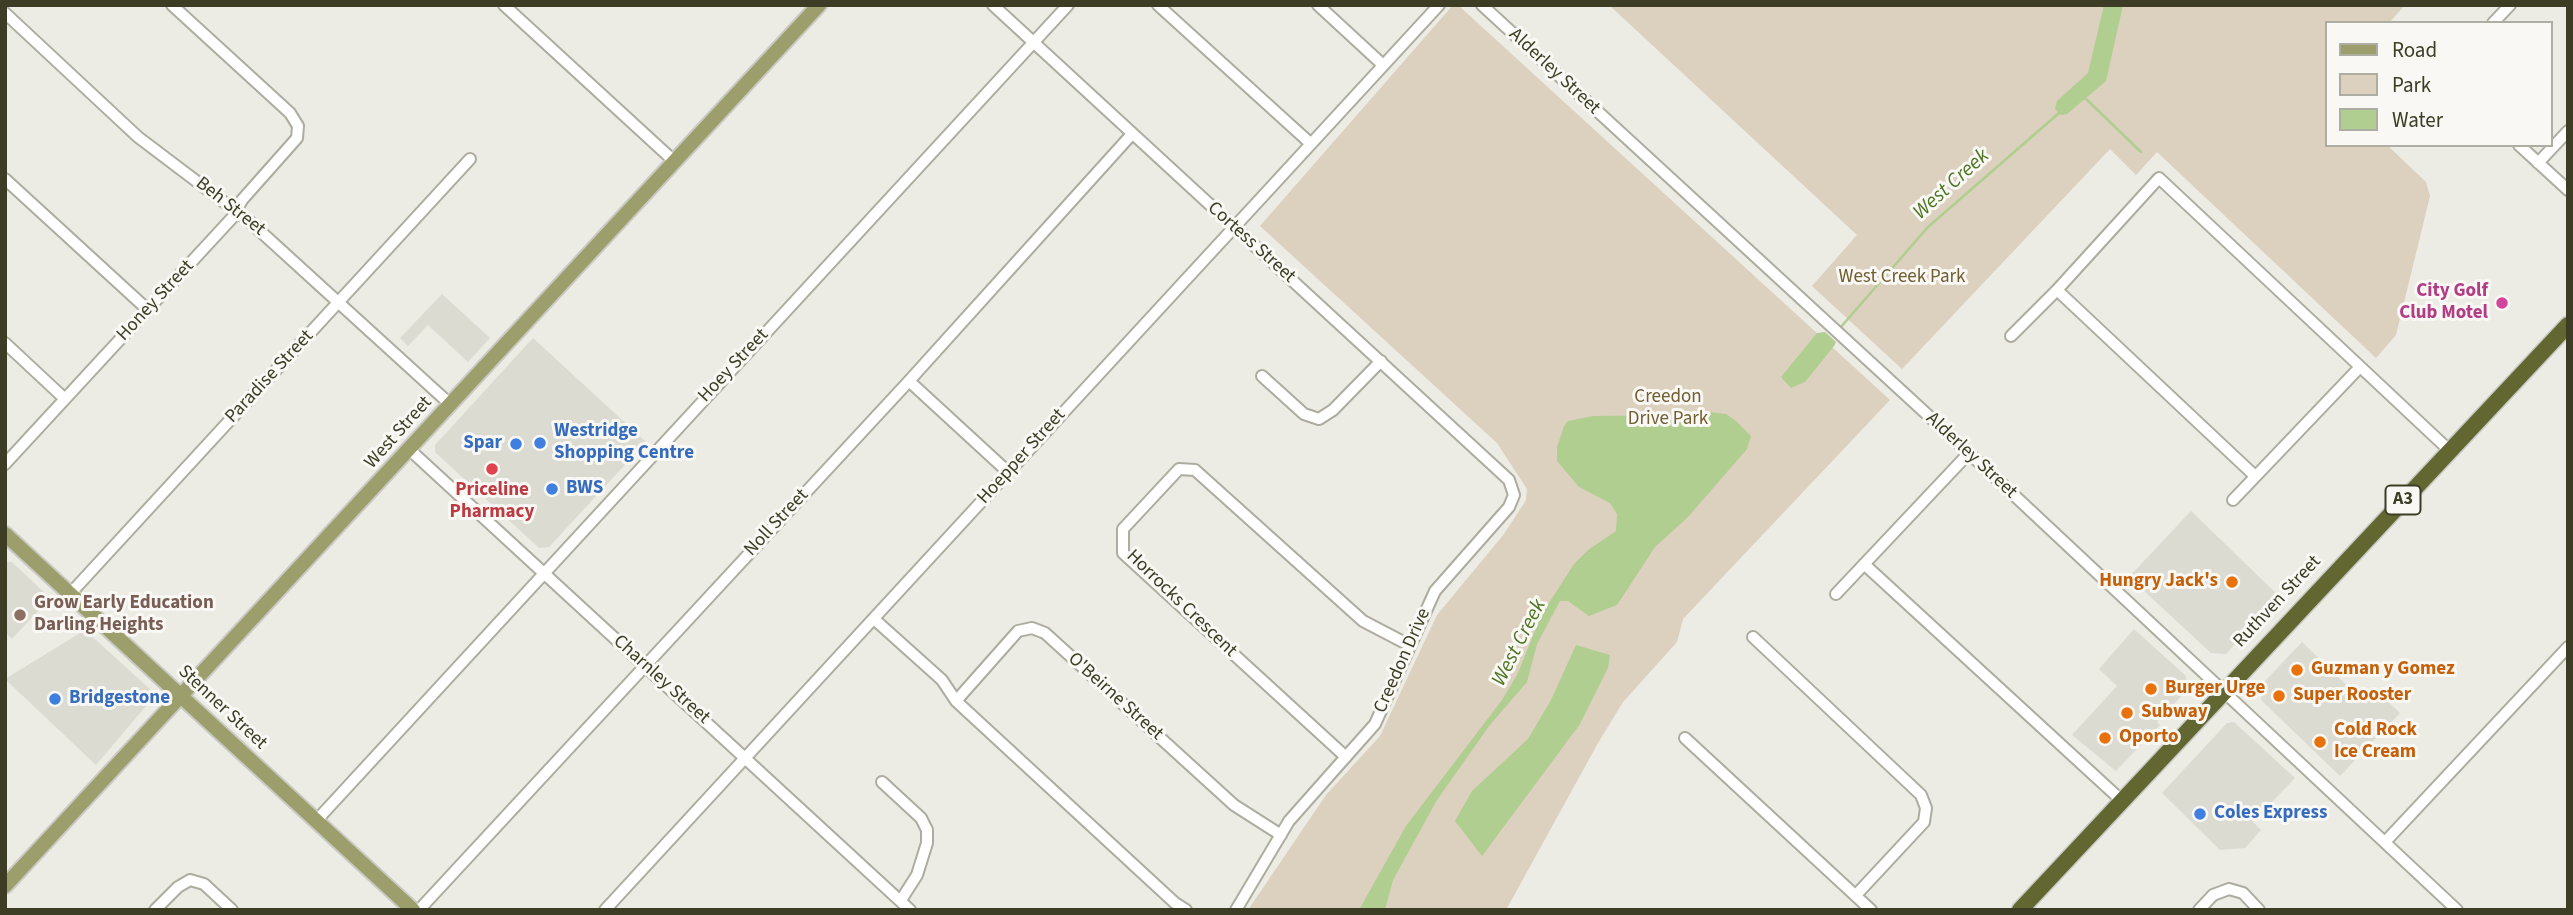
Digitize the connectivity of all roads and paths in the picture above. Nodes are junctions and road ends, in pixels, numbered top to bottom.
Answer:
1 (172, 5) edge
2 (504, 5) edge
3 (819, 5) edge
4 (993, 5) edge
5 (1068, 5) edge
6 (1158, 5) edge
7 (1318, 5) edge
8 (1439, 5) edge
9 (1482, 5) edge
10 (2510, 5) edge
11 (5, 13) edge
12 (2495, 21) edge
13 (1033, 41) junction
14 (1383, 65) junction
15 (2568, 131) edge
16 (1132, 134) junction
17 (1310, 144) junction
18 (2521, 147) edge
19 (470, 159) dead end
20 (675, 162) junction
21 (2538, 163) junction
22 (5, 178) edge
23 (2568, 190) edge
24 (237, 210) junction
25 (1233, 226) junction
26 (2057, 290) junction
27 (339, 302) junction
28 (148, 310) junction
29 (2568, 325) edge
30 (2011, 336) dead end
31 (5, 343) edge
32 (1381, 361) junction
33 (2360, 367) junction
34 (1262, 376) dead end
35 (909, 381) junction
36 (65, 399) junction
37 (451, 405) junction
38 (410, 450) junction
39 (2449, 451) junction
40 (1969, 453) junction
41 (5, 464) edge
42 (1008, 472) junction
43 (2255, 476) junction
44 (1509, 480) joint
45 (2233, 500) dead end
46 (5, 534) edge
47 (1864, 565) junction
48 (544, 573) junction
49 (70, 594) junction
50 (1836, 594) dead end
51 (874, 619) junction
52 (1753, 637) dead end
53 (1409, 645) junction
54 (2568, 647) edge
55 (645, 665) junction
56 (2223, 690) junction
57 (181, 696) junction
58 (956, 701) junction
59 (1685, 738) dead end
60 (746, 757) junction
61 (1346, 757) junction
62 (882, 782) dead end
63 (2121, 800) junction
64 (316, 821) junction
65 (1280, 835) junction
66 (2385, 842) junction
67 (5, 886) edge
68 (1856, 895) junction
69 (901, 900) junction
70 (155, 910) edge
71 (232, 910) edge
72 (413, 910) edge
73 (419, 910) edge
74 (605, 910) edge
75 (910, 910) edge
76 (1186, 910) edge
77 (1236, 910) edge
78 (1871, 910) edge
79 (2020, 910) edge
80 (2199, 910) edge
81 (2259, 910) edge
82 (2457, 910) edge

1 - 24 street, Honey Street
2 - 20 street
3 - 20 main road, West Street
4 - 13 street, Cortess Street
5 - 13 street, Hoey Street
6 - 17 street
7 - 14 street
8 - 14 street, Hoepper Street
9 - 40 street, Alderley Street
10 - 12 street
11 - 24 street, Beh Street
13 - 16 street, Cortess Street
13 - 48 street, Hoey Street
14 - 17 street, Hoepper Street
15 - 21 street
16 - 25 street, Cortess Street
16 - 35 street, Noll Street
17 - 25 street, Hoepper Street
18 - 21 street
19 - 27 street, Paradise Street
20 - 37 main road, West Street
21 - 23 street
22 - 28 street
24 - 27 street, Beh Street
24 - 28 street, Honey Street
25 - 32 street, Cortess Street
25 - 42 street, Hoepper Street
26 - 30 street
26 - 33 street
26 - 43 street
27 - 37 street, Beh Street
27 - 49 street, Paradise Street
28 - 36 street, Honey Street
29 - 39 highway, Ruthven Street / A3
31 - 36 street
32 - 34 street
32 - 44 street, Cortess Street
33 - 39 street
33 - 43 street
35 - 42 street
35 - 55 street, Noll Street
36 - 41 street, Honey Street
37 - 38 main road, West Street
38 - 48 street, Charnley Street
38 - 57 main road, West Street
39 - 56 highway, Ruthven Street / A3
40 - 47 street
40 - 56 street, Alderley Street
42 - 51 street, Hoepper Street
43 - 45 street
44 - 53 street, Creedon Drive
46 - 49 main road, Stenner Street
47 - 50 street
47 - 63 street
48 - 55 street, Charnley Street
48 - 64 street, Hoey Street
49 - 57 main road, Stenner Street
51 - 58 street
51 - 60 street, Hoepper Street
52 - 68 street
53 - 61 street, Creedon Drive
53 - 61 street, Horrocks Crescent
54 - 66 street
55 - 60 street, Charnley Street
55 - 73 street, Noll Street
56 - 63 highway, Ruthven Street / A3
56 - 66 street, Alderley Street
57 - 64 main road, Stenner Street
57 - 67 main road, West Street
58 - 65 street, O'Beirne Street
58 - 76 street
59 - 68 street
60 - 69 street, Charnley Street
60 - 74 street, Hoepper Street
61 - 65 street, Creedon Drive
62 - 69 street
63 - 79 highway, Ruthven Street / A3
64 - 72 main road, Stenner Street
65 - 77 street, Creedon Drive
66 - 82 street, Alderley Street
68 - 78 street
69 - 75 street, Charnley Street
70 - 71 street
80 - 81 street

